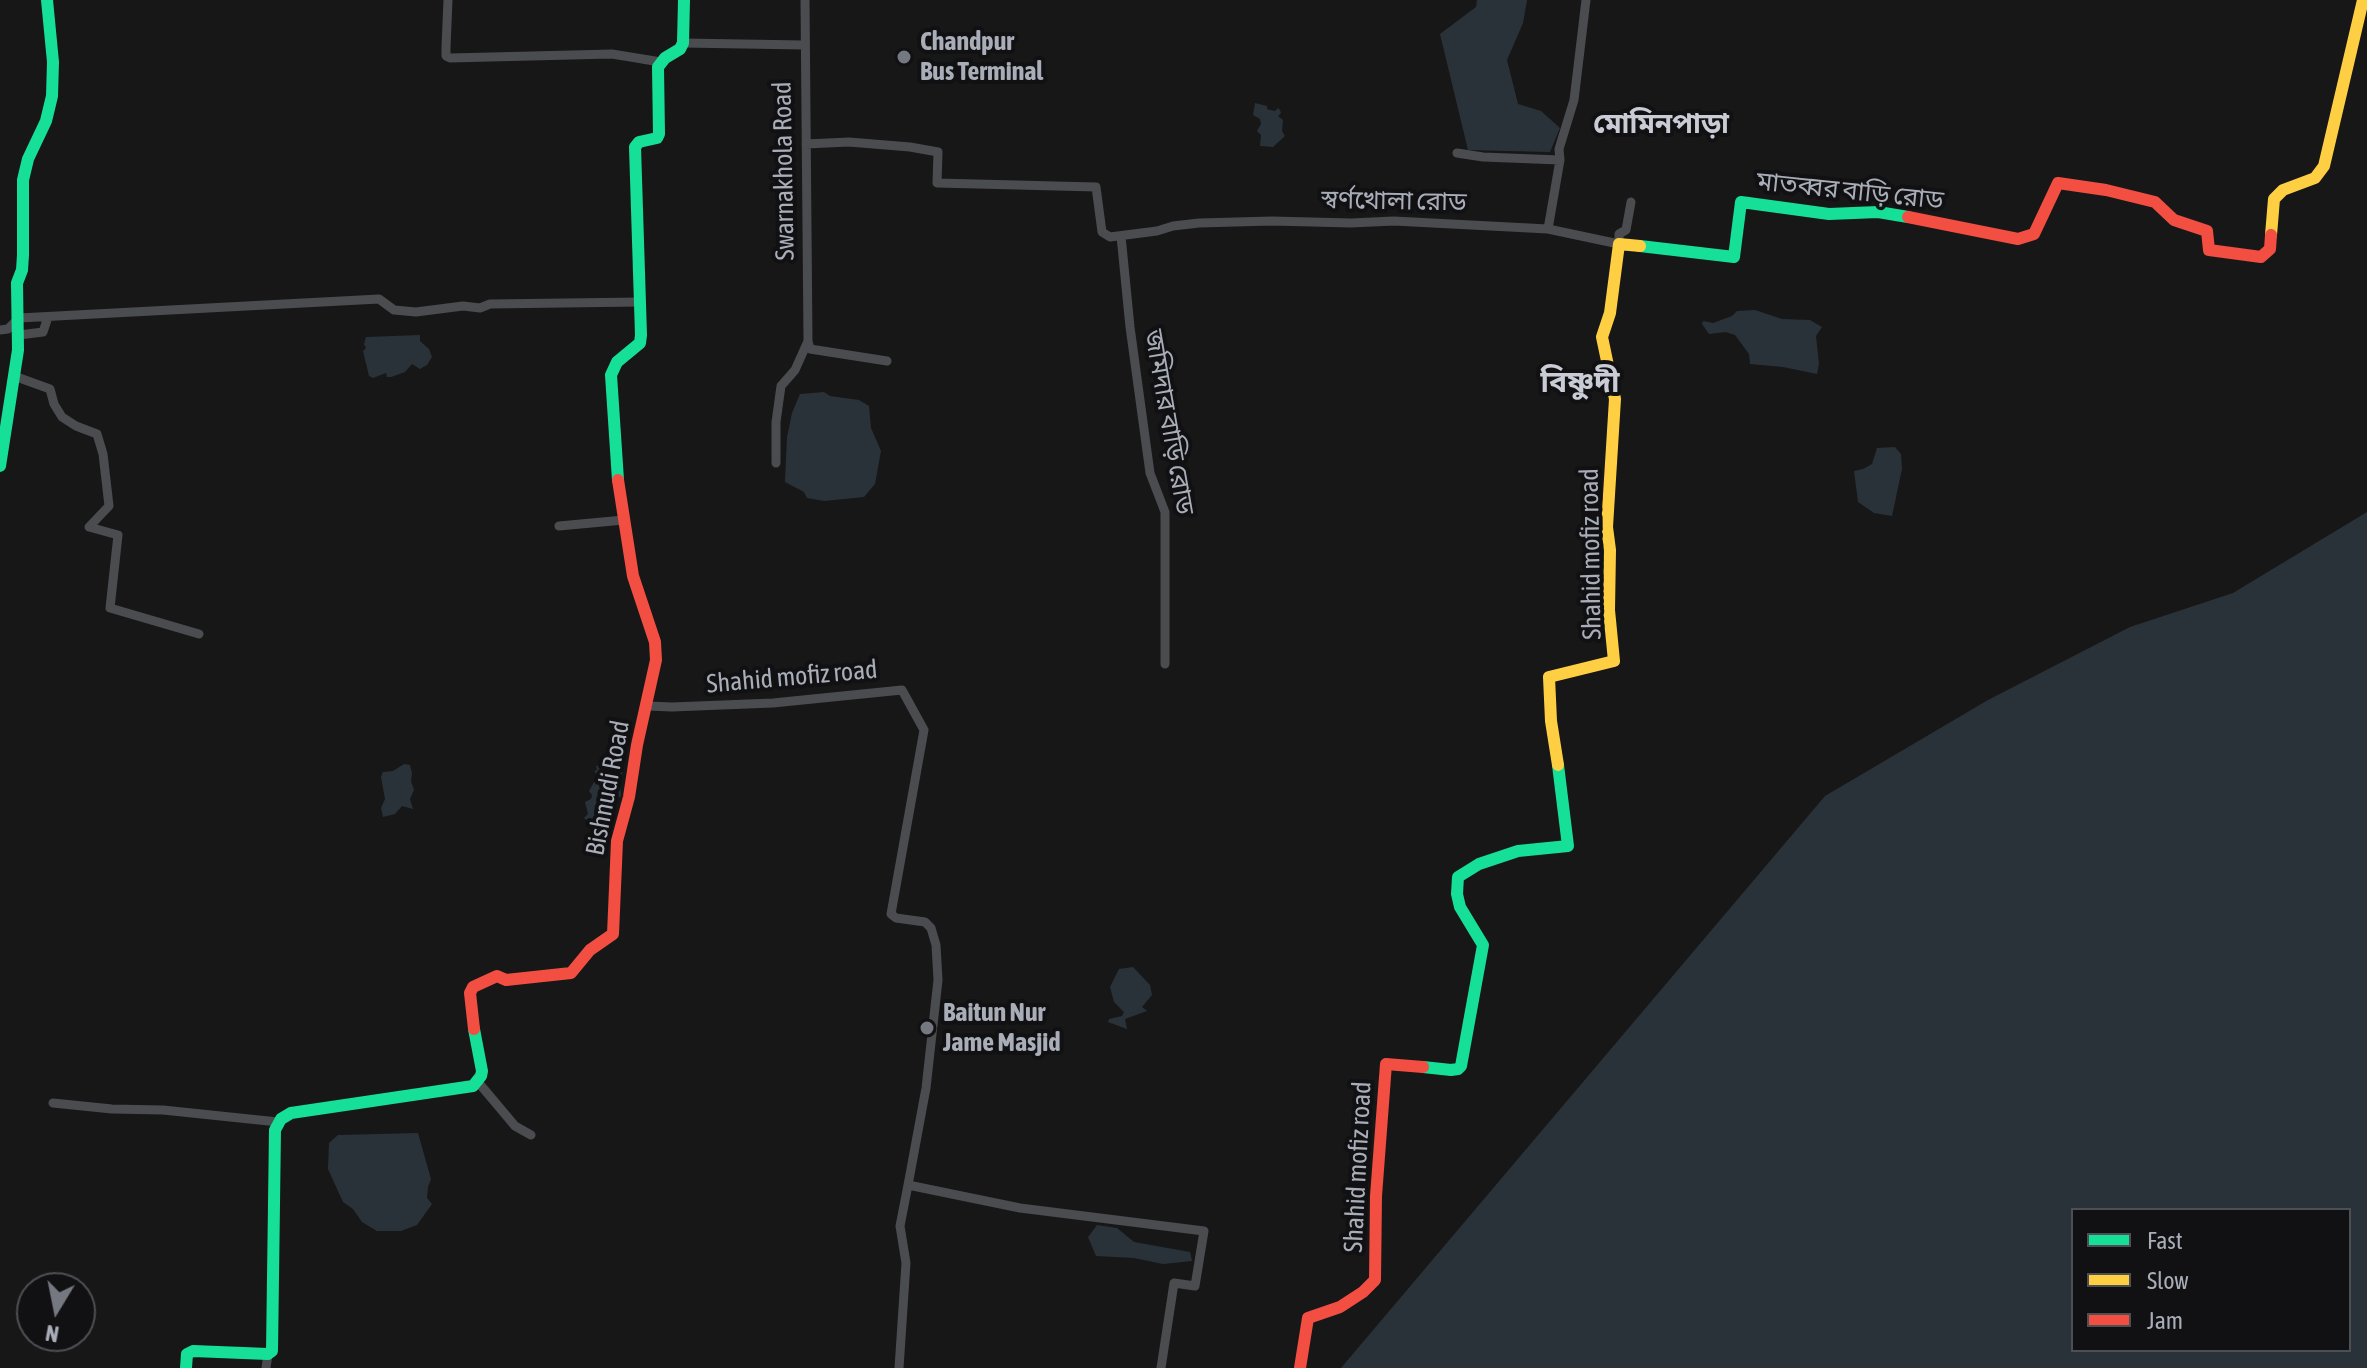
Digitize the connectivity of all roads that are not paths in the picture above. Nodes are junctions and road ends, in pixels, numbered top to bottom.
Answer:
1 (47, 0) edge
2 (448, 0) edge
3 (684, 0) edge
4 (805, 0) edge
5 (1586, 0) edge
6 (2363, 0) edge
7 (2364, 15) edge
8 (683, 43) junction
9 (804, 45) junction
10 (642, 59) dead end
11 (661, 62) junction
12 (806, 144) junction
13 (1457, 153) dead end
14 (1560, 160) junction
15 (1631, 202) dead end
16 (1548, 229) junction
17 (1121, 236) junction
18 (1619, 244) junction
19 (639, 302) junction
20 (48, 317) junction
21 (19, 318) junction
22 (0, 330) edge
23 (19, 335) junction
24 (808, 341) junction
25 (887, 361) dead end
26 (14, 376) junction
27 (776, 463) dead end
28 (0, 466) edge
29 (624, 520) junction
30 (559, 526) dead end
31 (199, 634) dead end
32 (1165, 664) dead end
33 (647, 706) junction
34 (478, 1082) junction
35 (53, 1103) dead end
36 (278, 1122) junction
37 (531, 1135) dead end
38 (908, 1185) junction
39 (268, 1354) junction
40 (186, 1368) edge
41 (266, 1368) edge
42 (899, 1368) edge
43 (1161, 1368) edge
44 (1300, 1368) edge

1 - 21 street
2 - 11 street
3 - 8 street
4 - 9 street, Swarnakhola Road
5 - 14 street
6 - 7 street
7 - 18 street, মাতব্বর বাড়ি রোড
8 - 9 street
8 - 11 street
9 - 12 street, Swarnakhola Road
10 - 11 street
11 - 19 street, Bishnudi Road
12 - 17 street
12 - 24 street, Swarnakhola Road
13 - 14 street
14 - 16 street
15 - 18 street
16 - 17 street, স্বর্ণখোলা রোড
16 - 18 street, স্বর্ণখোলা রোড
17 - 32 street, জমিদার বাড়ি রোড
18 - 44 street, Shahid mofiz road
19 - 20 street
19 - 29 street, Bishnudi Road
20 - 21 street
20 - 23 street
21 - 22 street
21 - 23 street
23 - 26 street
24 - 25 street
24 - 27 street
26 - 28 street
26 - 31 street
29 - 30 street
29 - 33 street, Bishnudi Road
33 - 34 street, Bishnudi Road
33 - 38 street, Shahid mofiz road
34 - 36 street
34 - 37 street
35 - 36 street
36 - 39 street
38 - 42 street
38 - 43 street
39 - 40 street
39 - 41 street

